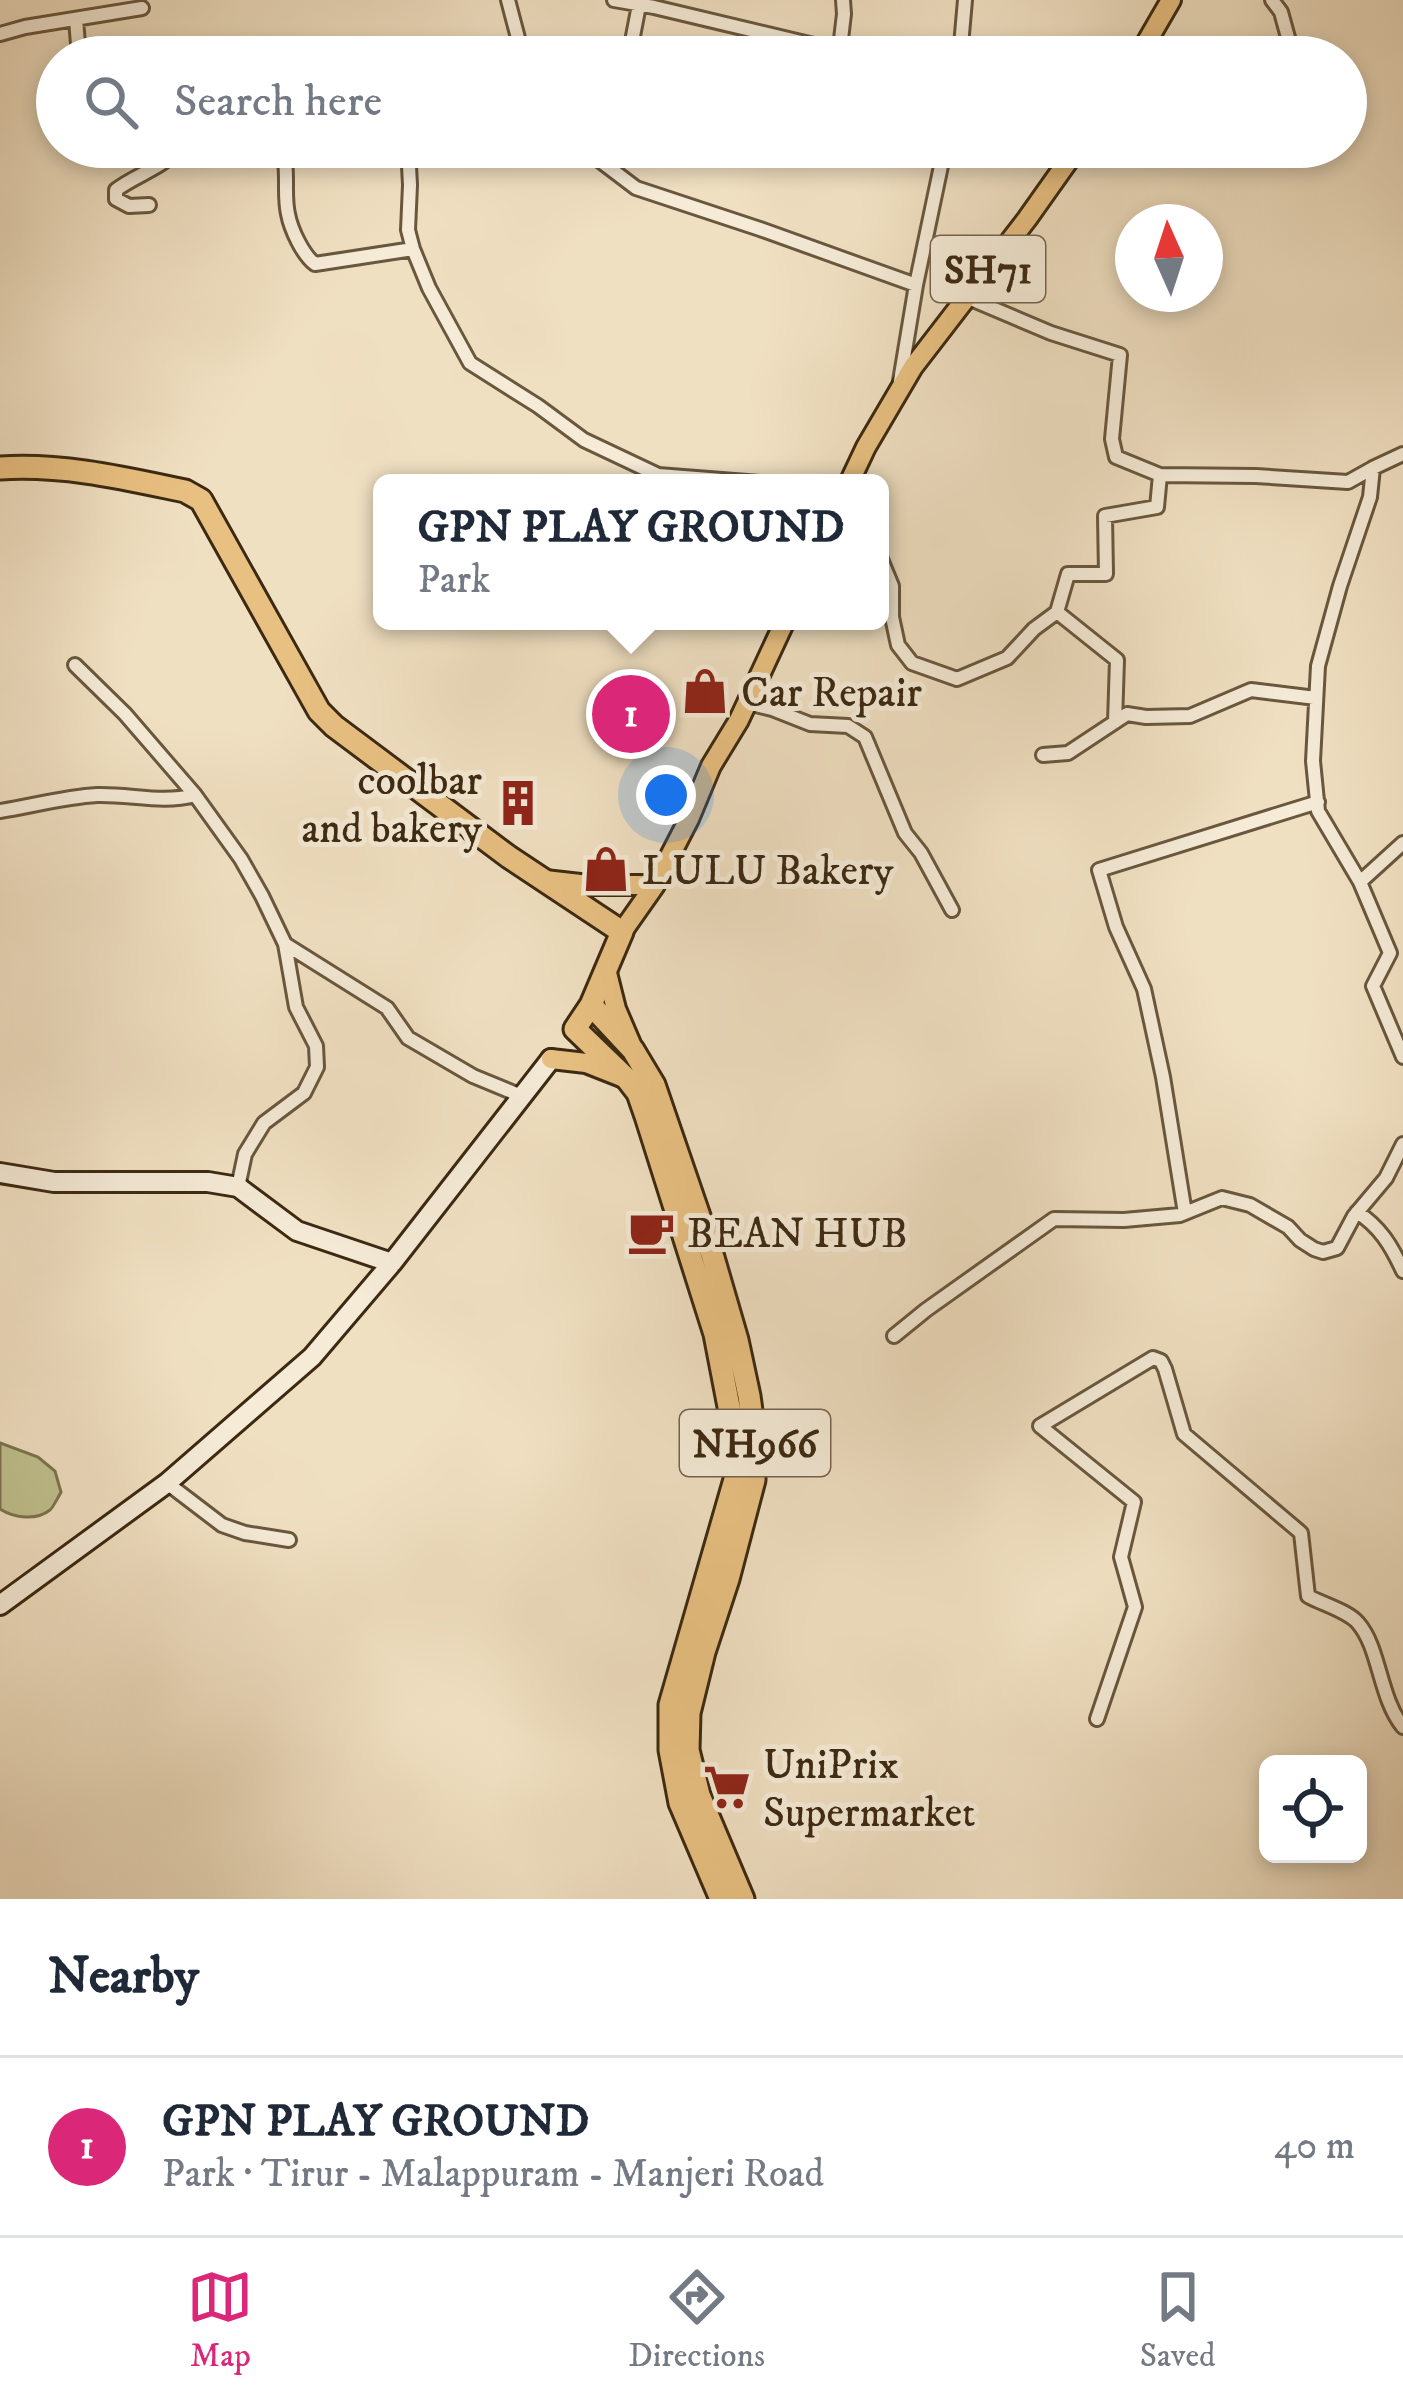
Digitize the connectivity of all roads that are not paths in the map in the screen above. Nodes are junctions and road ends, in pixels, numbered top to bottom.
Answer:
1 (508, 0) edge
2 (614, 0) edge
3 (843, 0) edge
4 (965, 0) edge
5 (1171, 0) edge
6 (1272, 0) edge
7 (635, 3) edge
8 (142, 8) dead end
9 (76, 19) junction
10 (0, 34) edge
11 (77, 36) edge
12 (517, 36) edge
13 (631, 36) edge
14 (773, 36) edge
15 (841, 36) edge
16 (962, 36) edge
17 (1150, 36) edge
18 (1287, 36) edge
19 (154, 168) edge
20 (286, 168) edge
21 (409, 168) edge
22 (610, 168) edge
23 (941, 168) edge
24 (1062, 168) edge
25 (149, 205) dead end
26 (413, 249) junction
27 (916, 285) junction
28 (966, 298) junction
29 (898, 390) junction
30 (1403, 454) edge
31 (0, 468) edge
32 (1372, 469) junction
33 (656, 474) edge
34 (854, 474) edge
35 (1160, 475) junction
36 (889, 579) edge
37 (1057, 612) junction
38 (781, 630) edge
39 (75, 665) dead end
40 (1316, 698) junction
41 (747, 703) junction
42 (1115, 722) junction
43 (1043, 754) dead end
44 (195, 795) junction
45 (1314, 806) junction
46 (0, 811) edge
47 (1403, 843) edge
48 (545, 880) junction
49 (1360, 882) junction
50 (655, 885) junction
51 (952, 910) dead end
52 (622, 932) junction
53 (285, 944) junction
54 (606, 968) junction
55 (591, 1005) junction
56 (575, 1029) junction
57 (633, 1050) junction
58 (1403, 1057) edge
59 (551, 1059) junction
60 (628, 1080) junction
61 (524, 1097) junction
62 (1403, 1144) edge
63 (0, 1173) edge
64 (238, 1187) junction
65 (1357, 1212) junction
66 (1186, 1213) junction
67 (392, 1263) junction
68 (1403, 1270) edge
69 (894, 1336) dead end
70 (167, 1483) junction
71 (289, 1540) dead end
72 (0, 1605) edge
73 (1097, 1719) dead end
74 (1403, 1727) edge
75 (721, 1899) edge
76 (743, 1899) edge

1 - 12 street
2 - 7 street
3 - 15 street
4 - 16 street
5 - 17 main road
6 - 18 street
7 - 13 street
7 - 14 street
8 - 9 street
9 - 10 street
9 - 11 street
19 - 25 street
20 - 26 street
21 - 26 street
22 - 27 street
23 - 27 street
24 - 28 main road, SH71
26 - 33 street
27 - 29 street
28 - 29 main road, SH71
28 - 35 street
29 - 34 main road, SH71
30 - 32 street
31 - 48 highway
32 - 35 street
32 - 40 street
35 - 37 street
36 - 37 street
37 - 42 street
38 - 41 main road
39 - 44 street
40 - 42 street
40 - 45 street
41 - 50 main road
41 - 51 street
42 - 43 street
44 - 46 street
44 - 53 street
45 - 49 street
45 - 66 street
47 - 49 street
48 - 50 main road
48 - 52 highway
49 - 58 street
50 - 52 main road
52 - 54 highway
53 - 61 street
53 - 64 street
54 - 55 highway
54 - 57 main road
55 - 56 highway
55 - 57 highway, NH966
56 - 59 main road
56 - 60 highway, NH966
57 - 76 highway, NH966
59 - 60 main road
59 - 61 main road
60 - 75 highway, NH966
61 - 67 main road
62 - 65 street
63 - 64 main road
64 - 67 main road
65 - 66 street
65 - 68 street
66 - 69 street
67 - 70 main road
70 - 71 street
70 - 72 main road
73 - 74 street

